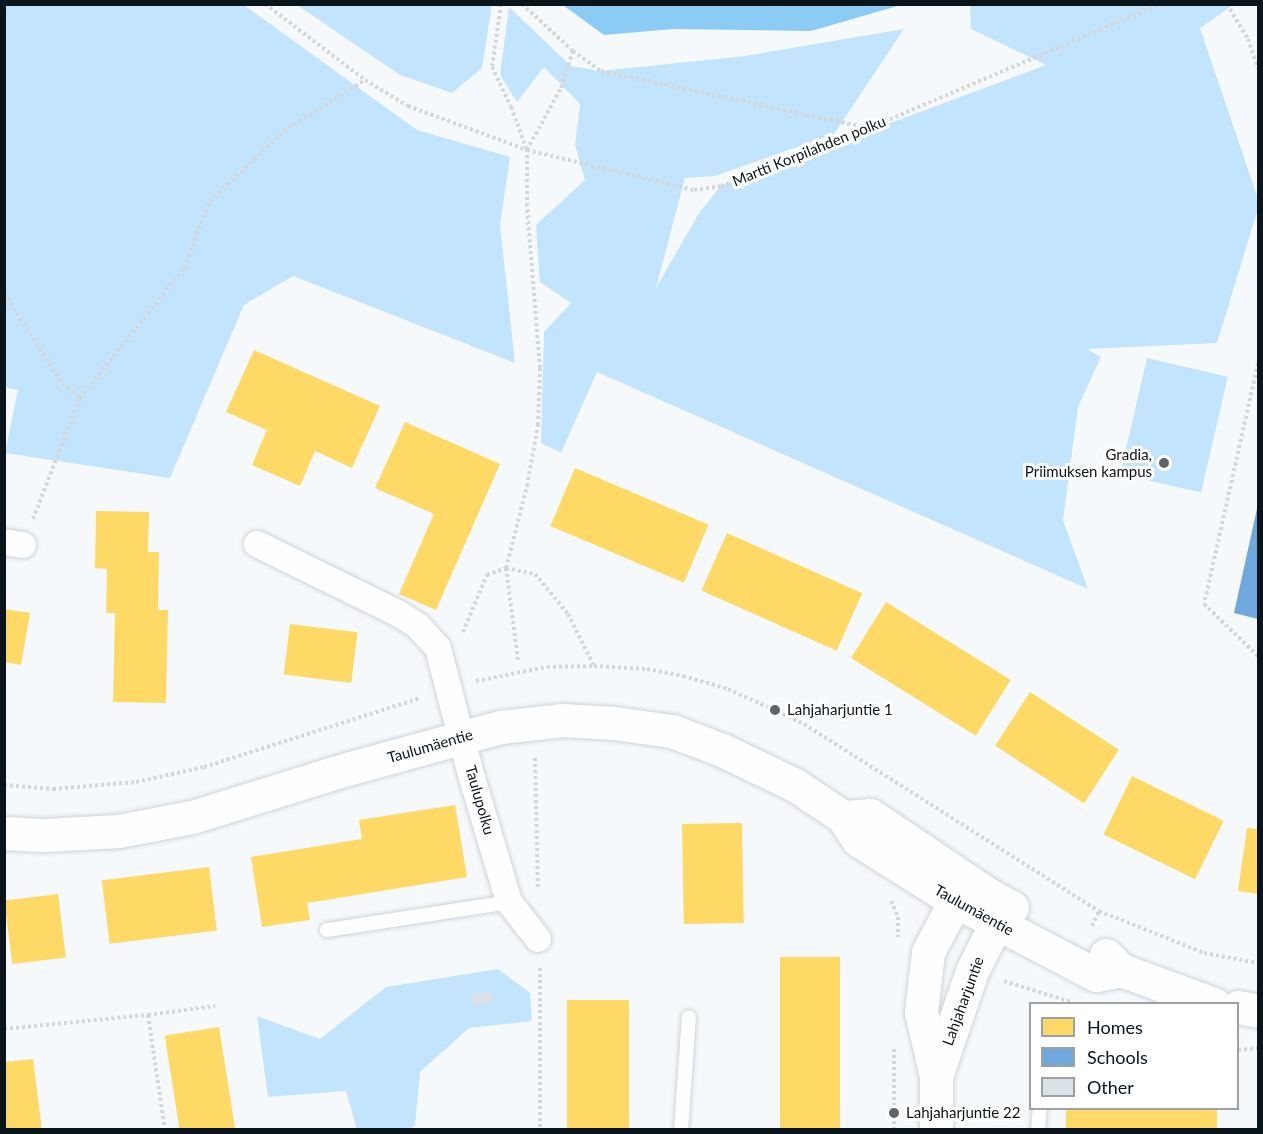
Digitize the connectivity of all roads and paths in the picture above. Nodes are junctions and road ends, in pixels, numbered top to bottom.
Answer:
1 (265, 4) edge
2 (501, 4) edge
3 (522, 4) edge
4 (1160, 4) edge
5 (1227, 4) edge
6 (573, 51) junction
7 (1258, 68) edge
8 (366, 80) junction
9 (869, 129) junction
10 (527, 150) junction
11 (4, 293) edge
12 (1258, 363) edge
13 (80, 398) junction
14 (14, 543) edge
15 (257, 544) dead end
16 (506, 568) junction
17 (459, 640) dead end
18 (1258, 656) edge
19 (518, 660) dead end
20 (594, 666) junction
21 (449, 688) junction
22 (463, 737) junction
23 (535, 758) dead end
24 (4, 785) edge
25 (913, 793) junction
26 (843, 817) junction
27 (888, 827) junction
28 (4, 834) edge
29 (890, 898) dead end
30 (956, 901) junction
31 (509, 902) junction
32 (992, 909) junction
33 (327, 930) dead end
34 (538, 939) junction
35 (899, 944) dead end
36 (1258, 963) edge
37 (1209, 1002) edge
38 (215, 1006) dead end
39 (1239, 1008) edge
40 (1258, 1011) edge
41 (148, 1015) junction
42 (689, 1017) dead end
43 (4, 1029) edge
44 (894, 1047) dead end
45 (1258, 1048) edge
46 (1239, 1050) edge
47 (936, 1076) junction
48 (1040, 1110) edge
49 (165, 1130) edge
50 (540, 1130) edge
51 (681, 1130) edge
52 (894, 1130) edge
53 (936, 1130) edge
54 (1038, 1130) edge

1 - 8 path, Martti Korpilahden polku
2 - 10 path
3 - 6 path
4 - 9 path, Martti Korpilahden polku
5 - 7 path
6 - 9 path
6 - 10 path
8 - 10 path, Martti Korpilahden polku
8 - 13 path
9 - 10 path, Martti Korpilahden polku
10 - 16 path
11 - 13 path
12 - 18 path
13 - 14 path
15 - 21 street, Taulupolku
16 - 17 path
16 - 19 path
16 - 20 path
20 - 21 path
20 - 25 path
21 - 22 street, Taulupolku
21 - 24 path
22 - 26 main road, Taulumäentie
22 - 28 main road, Taulumäentie
22 - 31 street, Taulupolku
23 - 34 path
25 - 27 path
25 - 36 path
26 - 27 main road, Taulumäentie
26 - 30 main road, Taulumäentie
27 - 32 main road, Taulumäentie
29 - 35 path
30 - 32 main road
30 - 47 main road, Lahjaharjuntie
31 - 33 lane
31 - 34 street, Taulupolku
32 - 37 main road, Taulumäentie
32 - 47 main road, Lahjaharjuntie
34 - 50 path
38 - 41 path
39 - 40 main road
41 - 43 path
41 - 49 path
42 - 51 lane
44 - 52 path
45 - 46 path
47 - 53 main road, Lahjaharjuntie
48 - 54 lane

